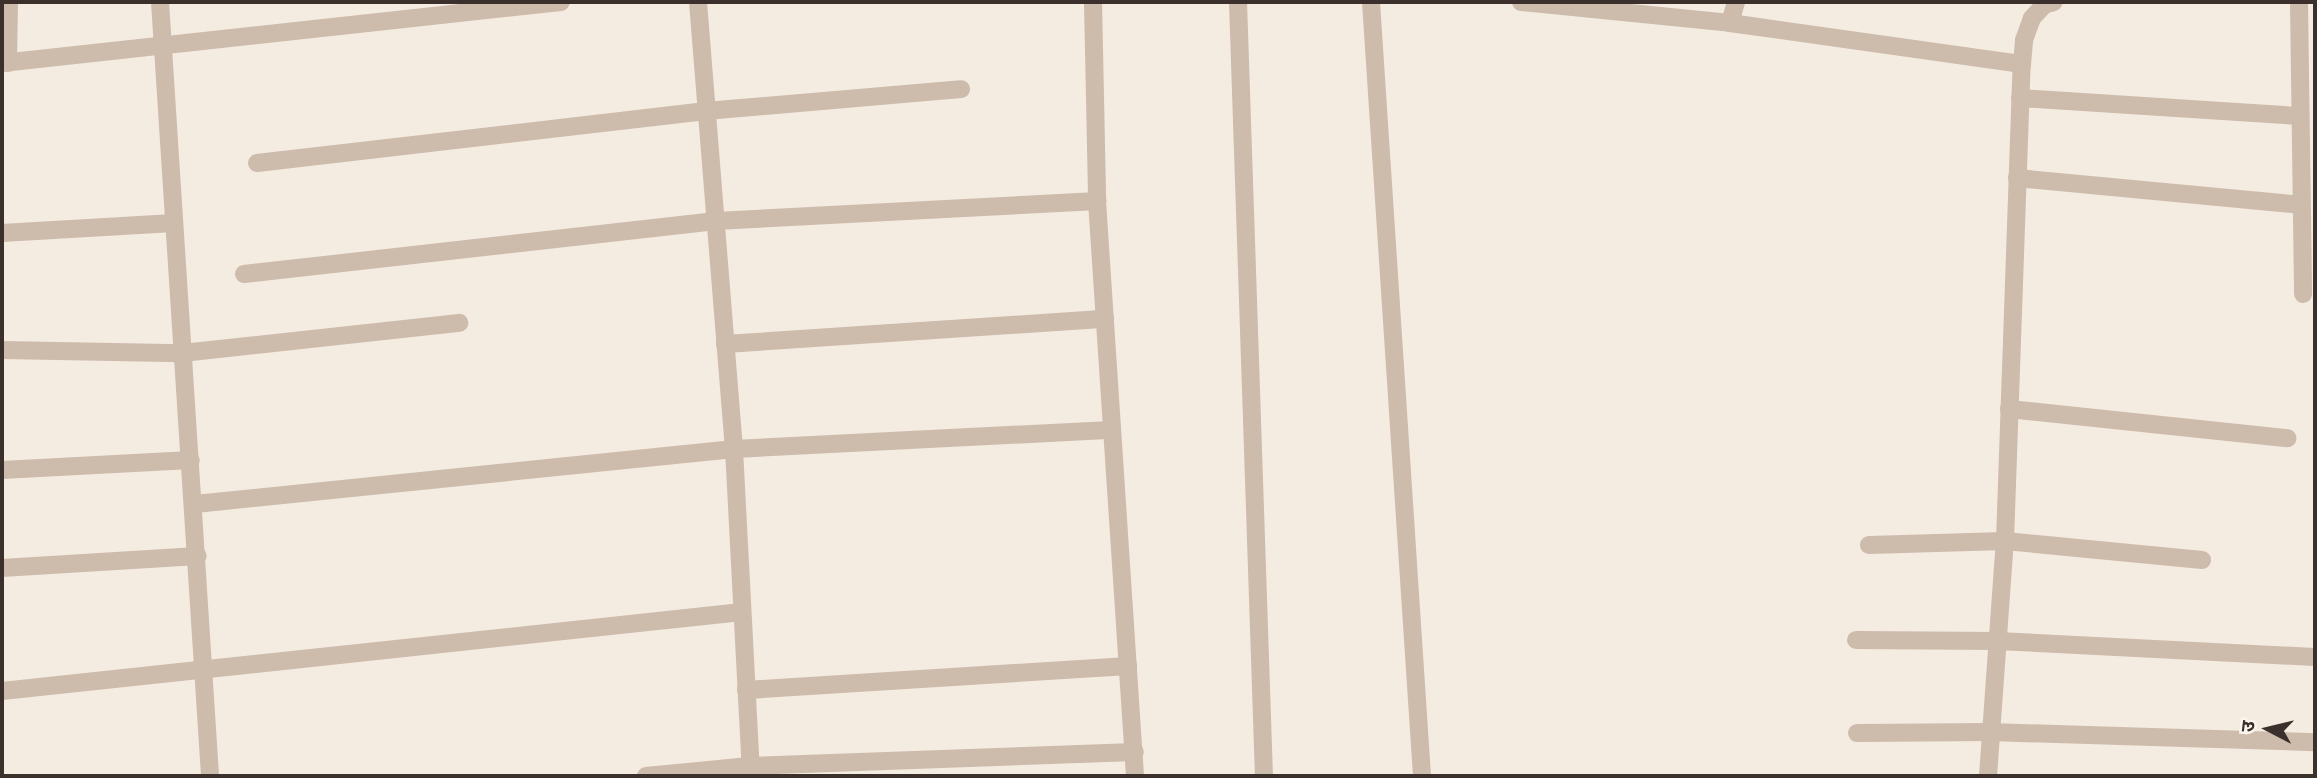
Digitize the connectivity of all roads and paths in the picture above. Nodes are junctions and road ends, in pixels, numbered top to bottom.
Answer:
1 (9, 2) edge
2 (160, 2) edge
3 (561, 2) edge
4 (698, 2) edge
5 (1093, 2) edge
6 (1238, 2) edge
7 (1371, 2) edge
8 (1521, 2) edge
9 (1736, 2) edge
10 (2054, 2) edge
11 (2299, 2) edge
12 (1590, 5) edge
13 (1730, 23) junction
14 (164, 46) junction
15 (5, 63) edge
16 (2022, 64) junction
17 (961, 89) dead end
18 (2020, 98) junction
19 (706, 111) junction
20 (2300, 116) junction
21 (257, 163) dead end
22 (2017, 178) junction
23 (1097, 201) junction
24 (2301, 205) junction
25 (716, 221) junction
26 (174, 223) junction
27 (2, 233) edge
28 (244, 274) dead end
29 (2303, 294) dead end
30 (1105, 319) junction
31 (459, 323) dead end
32 (725, 344) junction
33 (2, 350) edge
34 (182, 352) junction
35 (2009, 409) junction
36 (1112, 430) junction
37 (2287, 438) dead end
38 (734, 449) junction
39 (191, 460) junction
40 (2, 470) edge
41 (195, 504) junction
42 (2005, 541) junction
43 (1869, 545) dead end
44 (198, 556) junction
45 (2202, 560) dead end
46 (2, 568) edge
47 (742, 612) junction
48 (1856, 640) dead end
49 (1998, 641) junction
50 (2315, 657) edge
51 (1128, 666) junction
52 (204, 669) junction
53 (746, 690) junction
54 (2, 691) edge
55 (1990, 732) junction
56 (1857, 733) dead end
57 (2315, 742) edge
58 (1135, 752) junction
59 (750, 771) edge
60 (210, 776) edge
61 (646, 776) edge
62 (1135, 776) edge
63 (1264, 776) edge
64 (1422, 776) edge
65 (1988, 776) edge

1 - 15 street
2 - 14 street
3 - 14 street
4 - 19 street
5 - 23 street
6 - 63 street
7 - 64 street
8 - 12 street
9 - 13 street
10 - 16 street
11 - 20 street
12 - 13 street
13 - 16 street
14 - 15 street
14 - 26 street
16 - 18 street
17 - 19 street
18 - 20 street
18 - 22 street
19 - 21 street
19 - 25 street
20 - 24 street
22 - 24 street
22 - 35 street
23 - 25 street
23 - 30 street
24 - 29 street
25 - 28 street
25 - 32 street
26 - 27 street
26 - 34 street
30 - 32 street
30 - 36 street
31 - 34 street
32 - 38 street
33 - 34 street
34 - 39 street
35 - 37 street
35 - 42 street
36 - 38 street
36 - 51 street
38 - 41 street
38 - 47 street
39 - 40 street
39 - 41 street
41 - 44 street
42 - 43 street
42 - 45 street
42 - 49 street
44 - 46 street
44 - 52 street
47 - 52 street
47 - 53 street
48 - 49 street
49 - 50 street
49 - 55 street
51 - 53 street
51 - 58 street
52 - 54 street
52 - 60 street
53 - 59 street
55 - 56 street
55 - 57 street
55 - 65 street
58 - 59 street
58 - 62 street
59 - 61 street

